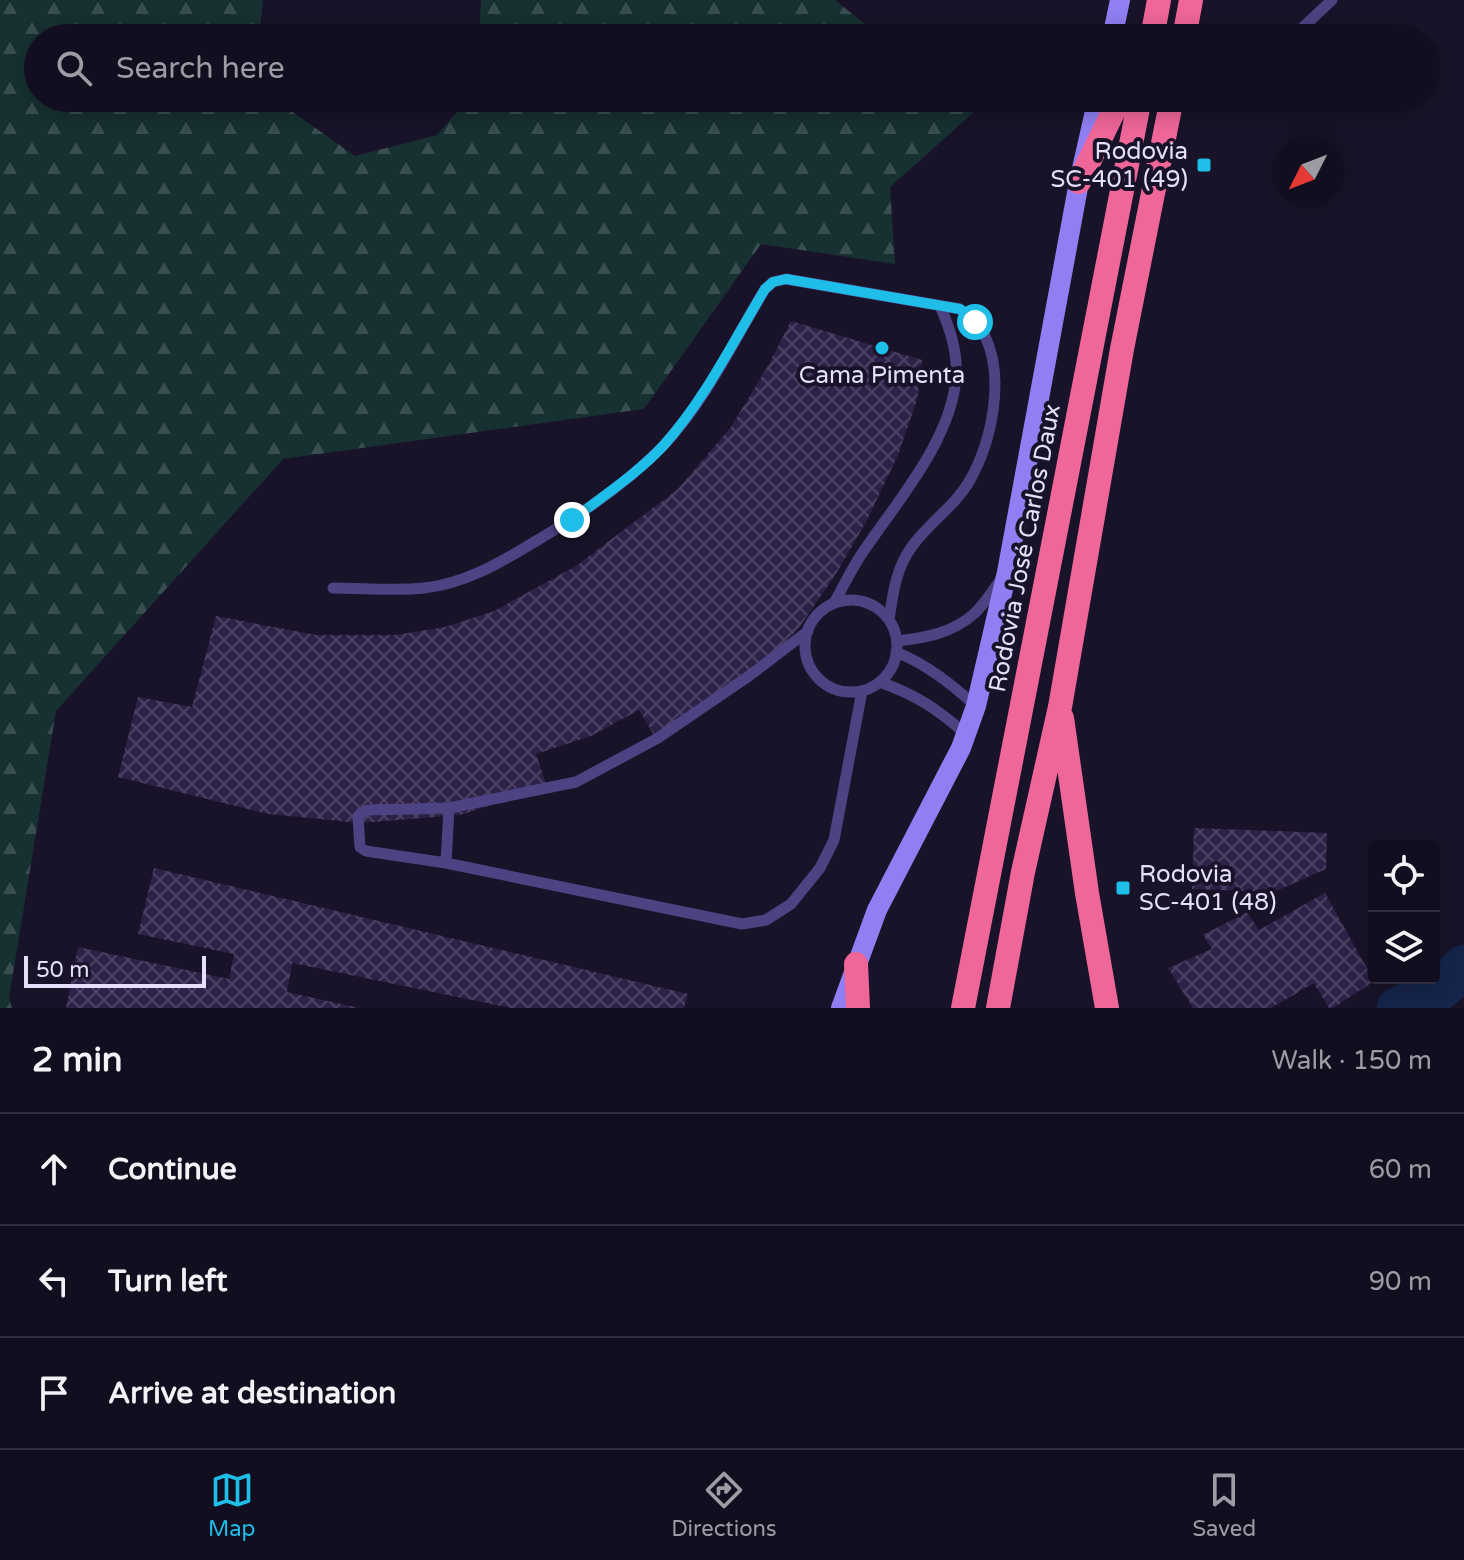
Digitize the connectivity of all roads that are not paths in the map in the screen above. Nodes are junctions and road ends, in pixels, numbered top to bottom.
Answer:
1 (1120, 0) edge
2 (1159, 0) edge
3 (1191, 0) edge
4 (1332, 0) edge
5 (1115, 24) edge
6 (1155, 24) edge
7 (1186, 24) edge
8 (1306, 24) edge
9 (1095, 112) edge
10 (1113, 112) edge
11 (1137, 112) edge
12 (1169, 112) edge
13 (1079, 182) junction
14 (940, 306) junction
15 (1007, 572) junction
16 (333, 588) dead end
17 (834, 603) junction
18 (889, 620) junction
19 (808, 631) junction
20 (897, 647) junction
21 (880, 682) junction
22 (862, 691) junction
23 (976, 706) junction
24 (1060, 707) junction
25 (967, 735) junction
26 (449, 808) junction
27 (446, 863) junction
28 (856, 964) junction
29 (841, 1008) edge
30 (858, 1008) edge
31 (963, 1008) edge
32 (998, 1008) edge
33 (1107, 1008) edge

1 - 5 main road
2 - 6 highway
3 - 7 highway
4 - 8 lane
9 - 13 main road
10 - 13 highway
11 - 31 highway, Rodovia José Carlos Daux
12 - 24 highway
13 - 15 main road
14 - 16 lane
14 - 17 lane
14 - 18 lane
15 - 20 lane
15 - 23 main road
17 - 18 lane
17 - 19 lane
18 - 20 lane
19 - 22 lane
19 - 26 lane
20 - 21 lane
20 - 23 lane
21 - 22 lane
21 - 25 lane
22 - 27 lane
23 - 25 main road
24 - 32 highway
24 - 33 highway
25 - 28 main road
26 - 27 lane
26 - 27 lane
28 - 29 main road
28 - 30 highway

